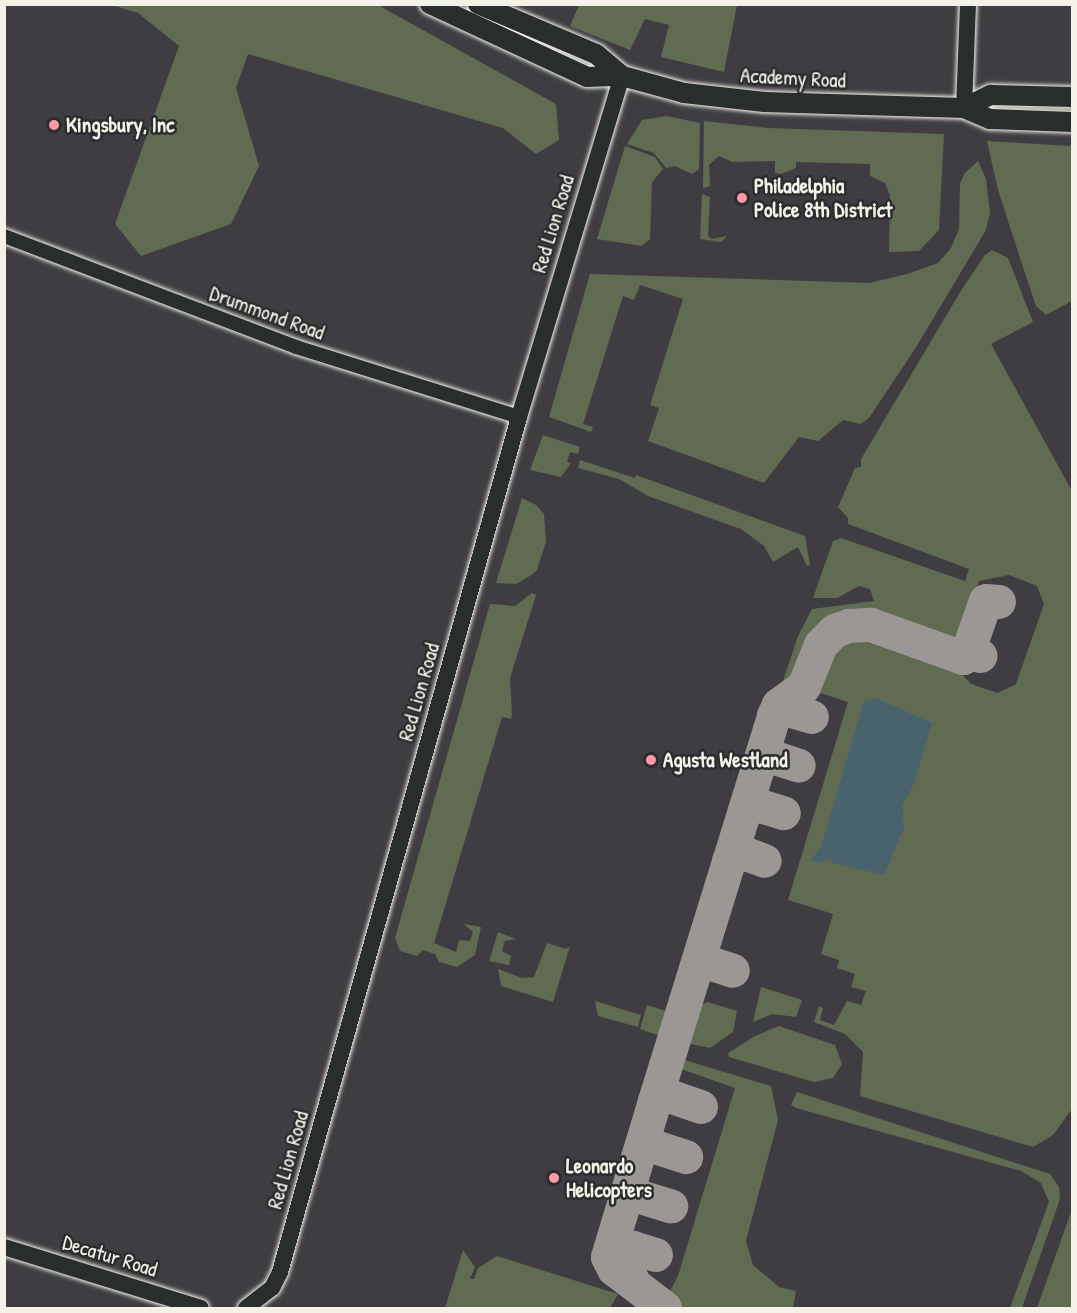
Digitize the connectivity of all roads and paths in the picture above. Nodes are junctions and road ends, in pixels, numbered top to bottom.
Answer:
1 (430, 4) edge
2 (478, 4) edge
3 (968, 4) edge
4 (622, 76) junction
5 (1072, 97) edge
6 (964, 108) junction
7 (1072, 122) edge
8 (4, 236) edge
9 (519, 417) junction
10 (4, 1247) edge
11 (201, 1308) edge
12 (246, 1308) edge

1 - 4 main road, Academy Road
2 - 4 main road, Academy Road
3 - 6 street
4 - 6 main road, Academy Road
4 - 9 street, Red Lion Road
5 - 6 main road, Academy Road
6 - 7 main road, Academy Road
8 - 9 street, Drummond Road
9 - 12 street, Red Lion Road
10 - 11 street, Decatur Road

